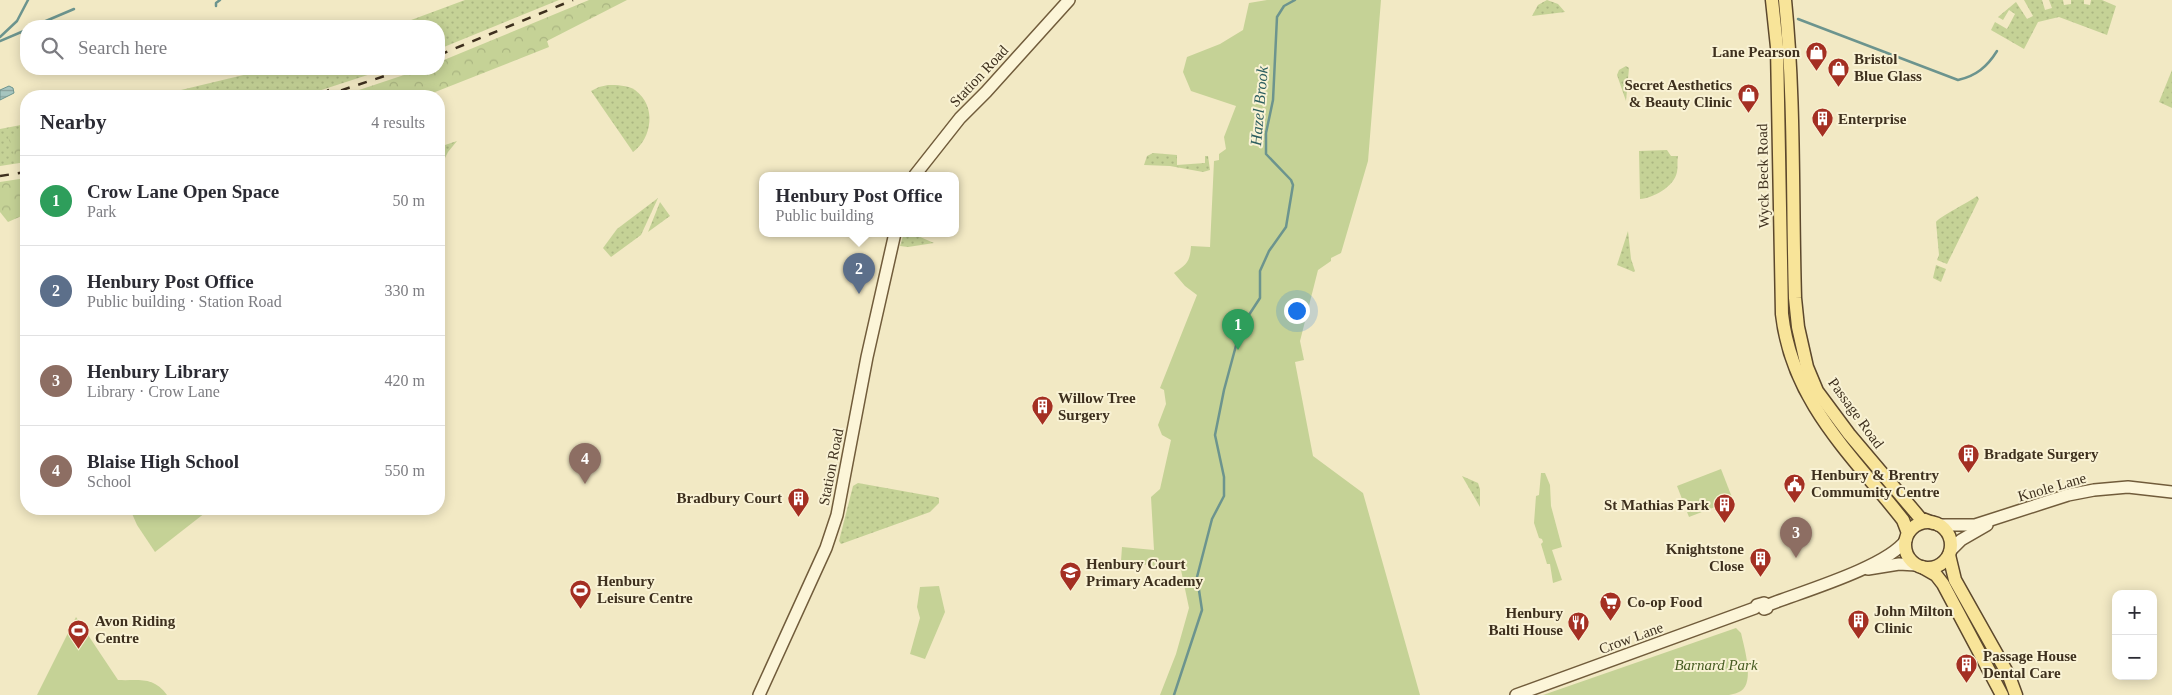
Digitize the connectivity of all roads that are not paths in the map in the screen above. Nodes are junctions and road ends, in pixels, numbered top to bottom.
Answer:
1 (1069, 0) edge
2 (1772, 0) edge
3 (1785, 0) edge
4 (917, 172) edge
5 (894, 237) edge
6 (1798, 328) joint
7 (1789, 350) joint
8 (2172, 492) edge
9 (2000, 518) junction
10 (1936, 524) junction
11 (1907, 536) junction
12 (1949, 553) junction
13 (1919, 566) junction
14 (1859, 571) junction
15 (759, 695) edge
16 (1516, 695) edge
17 (2002, 695) edge
18 (2016, 695) edge

1 - 4 street, Station Road
2 - 7 main road, Wyck Beck Road
3 - 6 main road, Wyck Beck Road
5 - 15 street, Station Road
6 - 10 main road, Passage Road
7 - 11 main road, Passage Road
8 - 9 street, Knole Lane
9 - 10 street, Knole Lane
9 - 12 street, Knole Lane
10 - 11 main road
10 - 12 main road
11 - 13 main road
11 - 14 street, Crow Lane
12 - 13 main road
12 - 18 main road
13 - 14 street, Crow Lane
13 - 17 main road
14 - 16 street, Crow Lane

